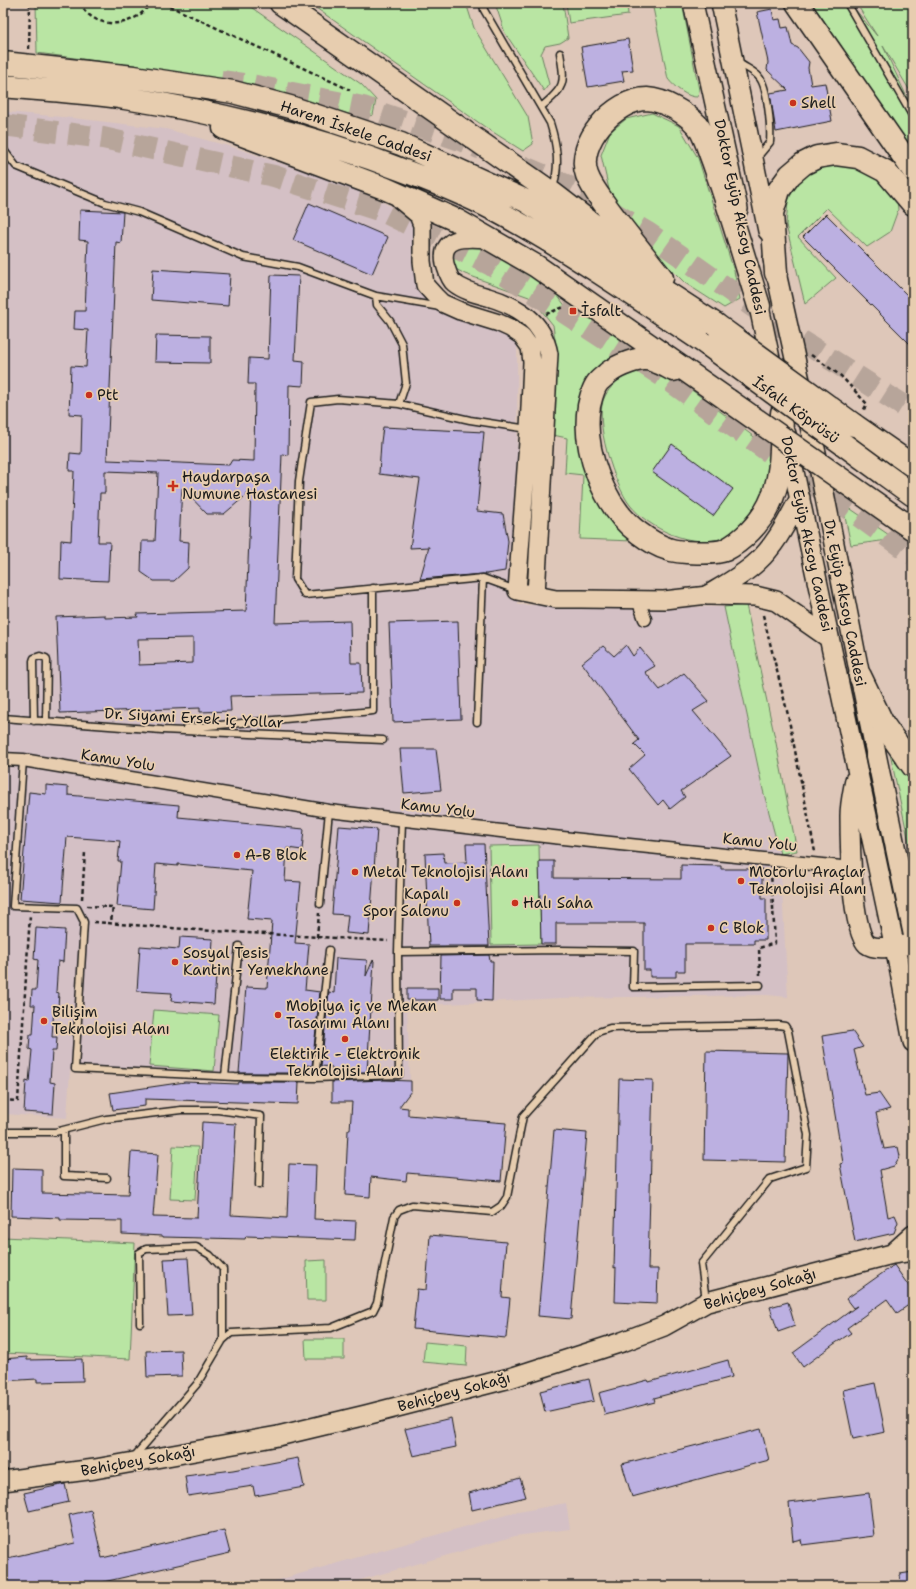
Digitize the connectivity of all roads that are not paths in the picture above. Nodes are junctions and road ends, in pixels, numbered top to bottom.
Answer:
1 (281, 3) edge
2 (483, 3) edge
3 (693, 3) edge
4 (721, 3) edge
5 (797, 3) edge
6 (847, 3) edge
7 (560, 53) dead end
8 (732, 56) junction
9 (3, 63) edge
10 (3, 86) edge
11 (123, 98) junction
12 (541, 107) junction
13 (913, 117) edge
14 (3, 149) edge
15 (913, 170) edge
16 (756, 172) junction
17 (384, 188) junction
18 (552, 193) junction
19 (913, 204) edge
20 (492, 240) junction
21 (776, 273) junction
22 (662, 278) junction
23 (376, 296) junction
24 (759, 306) junction
25 (460, 310) junction
26 (715, 324) junction
27 (708, 345) joint
28 (728, 400) junction
29 (400, 404) junction
30 (782, 413) junction
31 (854, 425) junction
32 (537, 430) junction
33 (913, 447) edge
34 (913, 466) edge
35 (913, 495) edge
36 (800, 498) junction
37 (908, 525) edge
38 (483, 578) junction
39 (373, 588) junction
40 (517, 591) junction
41 (536, 595) junction
42 (708, 595) junction
43 (638, 600) junction
44 (645, 619) dead end
45 (829, 638) junction
46 (860, 676) junction
47 (3, 718) edge
48 (34, 721) junction
49 (46, 722) junction
50 (477, 722) dead end
51 (162, 730) junction
52 (383, 740) dead end
53 (3, 752) edge
54 (3, 760) edge
55 (23, 760) junction
56 (913, 766) edge
57 (857, 768) junction
58 (329, 811) junction
59 (402, 820) junction
60 (851, 868) junction
61 (320, 904) dead end
62 (913, 933) edge
63 (904, 945) edge
64 (239, 946) dead end
65 (329, 950) dead end
66 (398, 952) junction
67 (760, 985) road end
68 (913, 1042) edge
69 (225, 1076) junction
70 (314, 1078) junction
71 (64, 1130) junction
72 (3, 1132) edge
73 (107, 1178) dead end
74 (259, 1185) dead end
75 (913, 1235) edge
76 (913, 1250) edge
77 (892, 1254) junction
78 (913, 1263) edge
79 (707, 1302) junction
80 (140, 1323) dead end
81 (223, 1340) junction
82 (128, 1463) junction
83 (3, 1481) edge

1 - 18 highway
2 - 12 lane
3 - 24 main road, Doktor Eyüp Aksoy Caddesi
4 - 8 main road, Doktor Eyüp Aksoy Caddesi
5 - 15 highway
6 - 13 lane
7 - 12 lane
8 - 16 main road, Doktor Eyüp Aksoy Caddesi
8 - 16 lane
9 - 26 highway, Harem İskele Caddesi
10 - 11 highway, Harem İskele Caddesi
11 - 17 highway
11 - 27 highway, Harem İskele Caddesi
12 - 18 lane
14 - 23 lane
16 - 21 main road, Doktor Eyüp Aksoy Caddesi
17 - 20 highway
17 - 25 main road
18 - 22 highway
19 - 21 highway
20 - 28 highway
20 - 32 main road
21 - 46 main road, Dr. Eyüp Aksoy Caddesi
22 - 24 highway
22 - 26 highway
23 - 25 lane
23 - 29 lane
24 - 30 main road, Doktor Eyüp Aksoy Caddesi
25 - 32 main road
26 - 31 highway, İsfalt Köprüsü, bridge
27 - 35 highway, İsfalt Köprüsü, bridge
28 - 30 highway
28 - 37 highway, bridge
29 - 32 lane
29 - 39 lane
30 - 36 main road, Doktor Eyüp Aksoy Caddesi
31 - 33 highway
31 - 34 highway
32 - 40 main road
32 - 41 main road
36 - 42 main road
36 - 45 main road, Doktor Eyüp Aksoy Caddesi
38 - 39 lane
38 - 40 lane
38 - 50 lane
39 - 51 lane
40 - 41 main road
41 - 43 main road
42 - 43 main road
42 - 45 main road
43 - 44 street
45 - 57 main road, Doktor Eyüp Aksoy Caddesi
46 - 56 highway
46 - 62 main road, Dr. Eyüp Aksoy Caddesi
47 - 48 lane, Dr. Siyami Ersek iç Yollar
48 - 49 lane, Dr. Siyami Ersek iç Yollar
48 - 49 lane
49 - 51 lane, Dr. Siyami Ersek iç Yollar
51 - 52 lane, Dr. Siyami Ersek iç Yollar
53 - 55 street, Kamu Yolu
54 - 55 street, Kamu Yolu
55 - 58 street, Kamu Yolu
55 - 69 lane
57 - 60 main road
57 - 63 main road, Doktor Eyüp Aksoy Caddesi
58 - 59 street, Kamu Yolu
58 - 61 lane
59 - 60 street, Kamu Yolu
59 - 66 lane
60 - 63 main road
63 - 68 main road, Doktor Eyüp Aksoy Caddesi
64 - 69 lane
65 - 70 lane
66 - 67 lane
66 - 70 lane
69 - 70 lane
71 - 72 lane
71 - 73 lane
71 - 74 lane
75 - 77 main road
76 - 77 main road, Behiçbey Sokağı
77 - 78 main road
77 - 79 main road, Behiçbey Sokağı
79 - 81 lane
79 - 82 main road, Behiçbey Sokağı
80 - 81 lane
81 - 82 lane
82 - 83 main road, Behiçbey Sokağı

